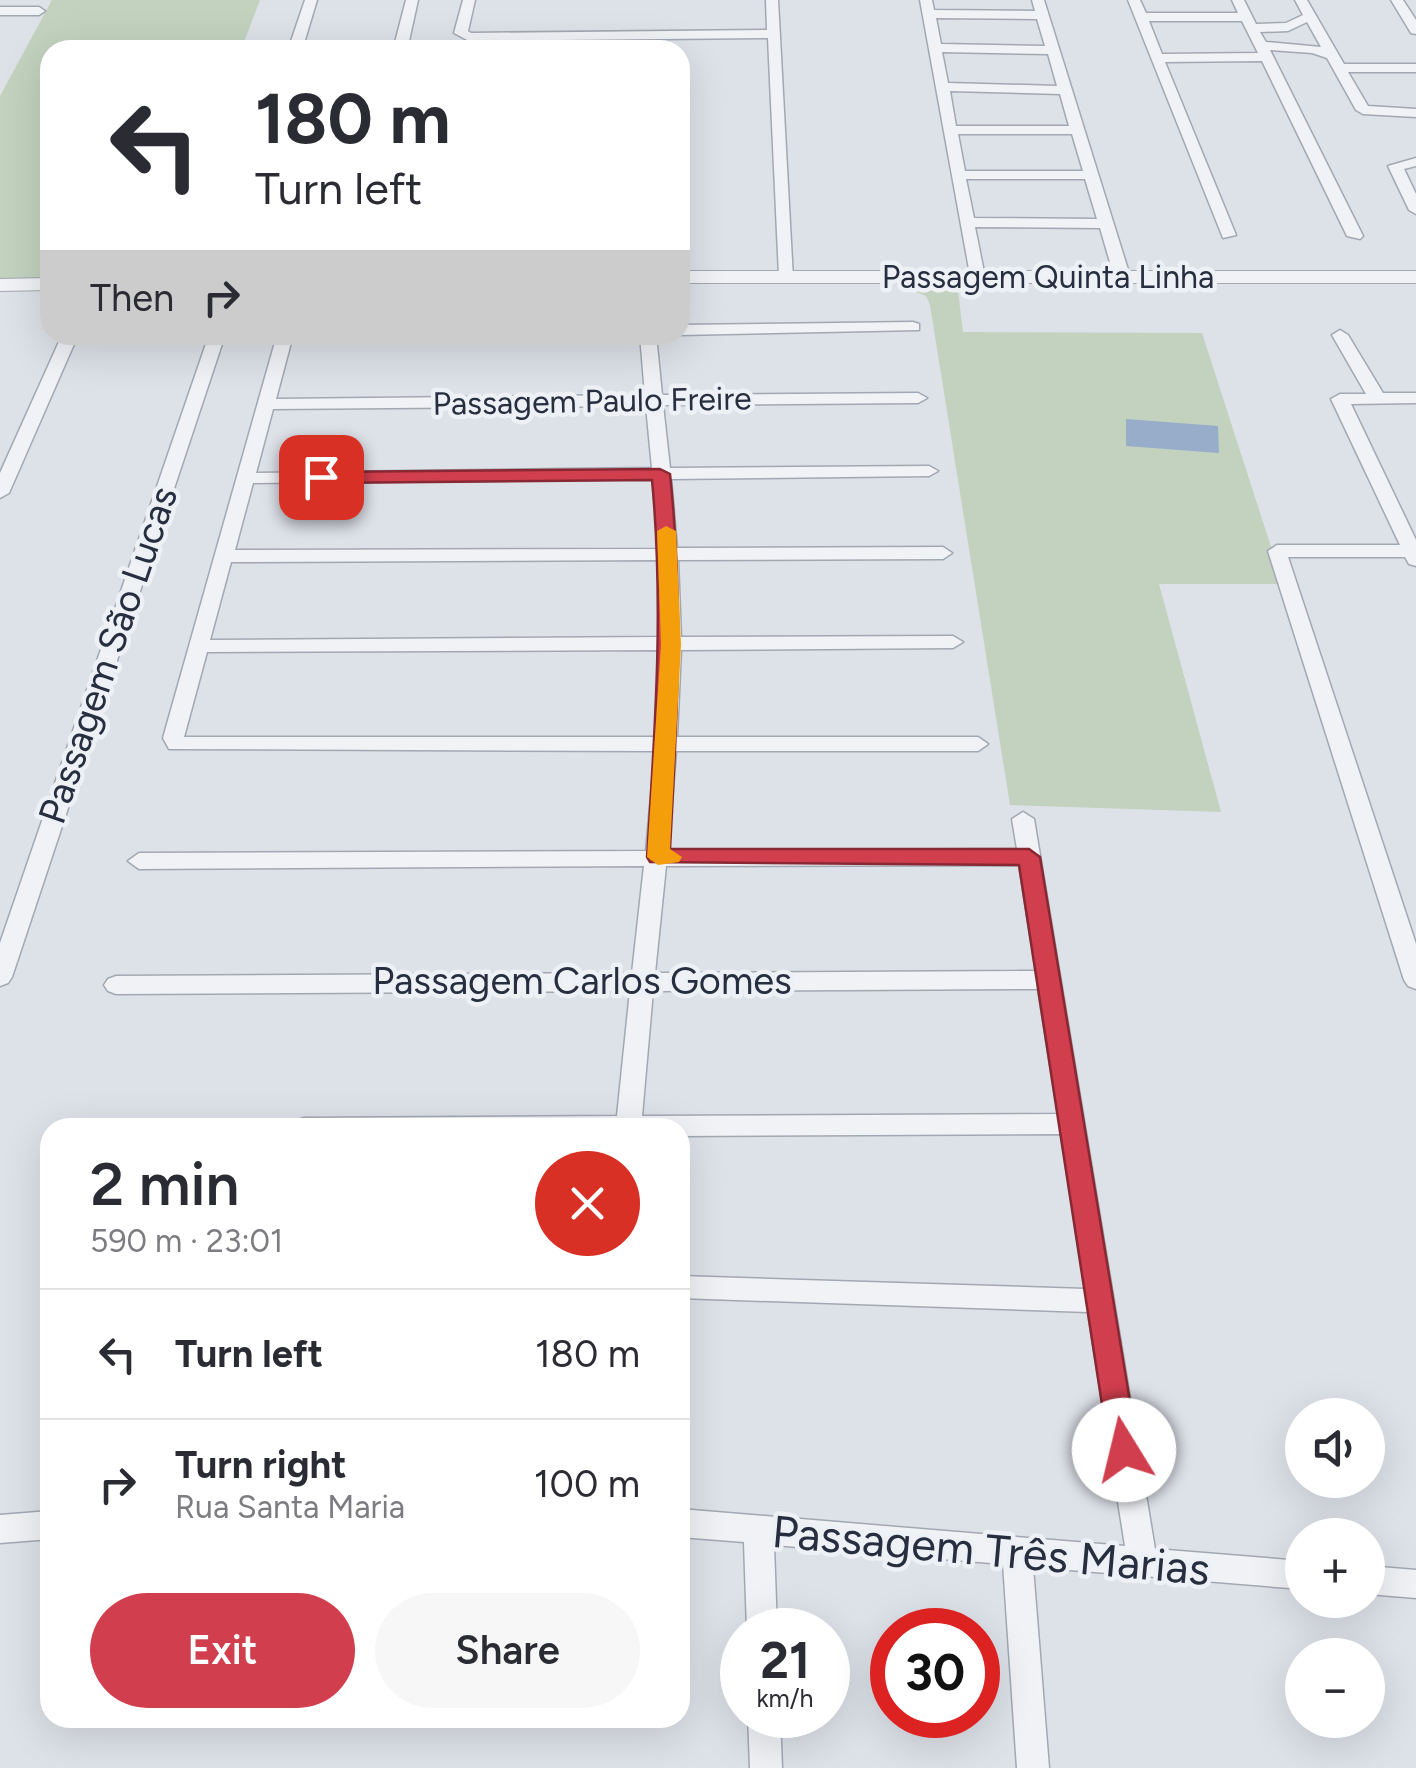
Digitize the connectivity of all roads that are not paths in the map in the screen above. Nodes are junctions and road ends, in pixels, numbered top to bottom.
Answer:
1 (311, 0) edge
2 (412, 0) edge
3 (469, 0) edge
4 (772, 0) edge
5 (1134, 0) edge
6 (1238, 0) edge
7 (1301, 0) edge
8 (1397, 0) edge
9 (927, 7) edge
10 (1039, 7) edge
11 (39, 11) dead end
12 (0, 12) edge
13 (1310, 16) junction
14 (1141, 17) junction
15 (1249, 22) junction
16 (1416, 30) edge
17 (775, 34) junction
18 (298, 40) edge
19 (402, 40) edge
20 (935, 48) junction
21 (1052, 50) junction
22 (1263, 52) junction
23 (1157, 58) junction
24 (1334, 61) junction
25 (1416, 68) edge
26 (943, 87) junction
27 (1064, 90) junction
28 (1416, 113) edge
29 (951, 130) junction
30 (1076, 130) junction
31 (1409, 162) edge
32 (957, 174) junction
33 (1088, 176) junction
34 (1416, 210) edge
35 (967, 222) junction
36 (1104, 224) junction
37 (1228, 235) dead end
38 (1355, 236) dead end
39 (787, 276) junction
40 (1122, 276) junction
41 (690, 277) edge
42 (978, 277) junction
43 (1416, 277) edge
44 (40, 284) edge
45 (0, 285) edge
46 (913, 327) dead end
47 (690, 330) edge
48 (1340, 335) dead end
49 (66, 345) edge
50 (214, 345) edge
51 (282, 345) edge
52 (649, 345) edge
53 (918, 398) dead end
54 (1377, 398) junction
55 (1416, 398) edge
56 (654, 401) junction
57 (266, 404) junction
58 (929, 472) dead end
59 (660, 474) junction
60 (246, 478) junction
61 (0, 493) edge
62 (943, 553) dead end
63 (1414, 555) edge
64 (223, 556) junction
65 (669, 556) junction
66 (953, 642) dead end
67 (671, 645) junction
68 (197, 646) junction
69 (978, 744) dead end
70 (665, 745) junction
71 (1023, 819) dead end
72 (658, 857) junction
73 (1029, 857) junction
74 (139, 861) dead end
75 (1411, 950) edge
76 (0, 977) edge
77 (641, 980) junction
78 (1049, 980) junction
79 (1416, 980) edge
80 (116, 984) dead end
81 (631, 1118) edge
82 (1071, 1124) junction
83 (690, 1126) edge
84 (690, 1287) edge
85 (1100, 1301) junction
86 (690, 1524) edge
87 (40, 1526) edge
88 (0, 1529) edge
89 (759, 1532) junction
90 (1017, 1550) junction
91 (1142, 1561) junction
92 (1285, 1573) edge
93 (1385, 1581) edge
94 (1416, 1584) edge
95 (761, 1608) edge
96 (765, 1738) edge
97 (766, 1768) edge
98 (1033, 1768) edge

1 - 18 street
2 - 19 street
3 - 17 street
4 - 17 street
5 - 14 street
6 - 15 street
7 - 13 street
8 - 16 street
9 - 10 street
9 - 20 street
10 - 21 street
11 - 12 street
13 - 15 street
13 - 24 street
14 - 15 street
14 - 23 street
15 - 22 street
17 - 39 street
20 - 21 street
20 - 26 street
21 - 27 street
22 - 23 street
22 - 24 street
22 - 38 street
23 - 37 street
24 - 25 street
24 - 28 street
26 - 27 street
26 - 29 street
27 - 30 street
29 - 30 street
29 - 32 street
30 - 33 street
31 - 34 street
32 - 33 street
32 - 35 street
33 - 36 street
35 - 36 street
35 - 42 street
36 - 40 street
39 - 41 street, Passagem Quinta Linha
39 - 42 street, Passagem Quinta Linha
40 - 42 street, Passagem Quinta Linha
40 - 43 street, Passagem Quinta Linha
44 - 45 street
46 - 47 street
48 - 54 street
49 - 61 street
50 - 76 street, Passagem São Lucas
51 - 57 street
52 - 56 street
53 - 56 street, Passagem Paulo Freire
54 - 55 street
54 - 63 street
56 - 57 street, Passagem Paulo Freire
56 - 59 street
57 - 60 street
58 - 59 street
59 - 60 street
59 - 65 street
60 - 64 street
62 - 65 street
63 - 75 street
64 - 65 street
64 - 68 street
65 - 67 street
66 - 67 street
67 - 68 street
67 - 70 street
68 - 70 street
69 - 70 street
70 - 72 street
71 - 73 street
72 - 73 street
72 - 74 street
72 - 77 street
73 - 78 street
75 - 79 street
77 - 78 street, Passagem Carlos Gomes
77 - 80 street, Passagem Carlos Gomes
77 - 81 street
78 - 82 street
82 - 83 street
82 - 85 street
84 - 85 street
85 - 91 street
86 - 89 street, Passagem Três Marias
87 - 88 street
89 - 90 street, Passagem Três Marias
89 - 95 street
90 - 91 street, Passagem Três Marias
90 - 98 street
91 - 92 street, Passagem Três Marias
93 - 94 street
96 - 97 street

